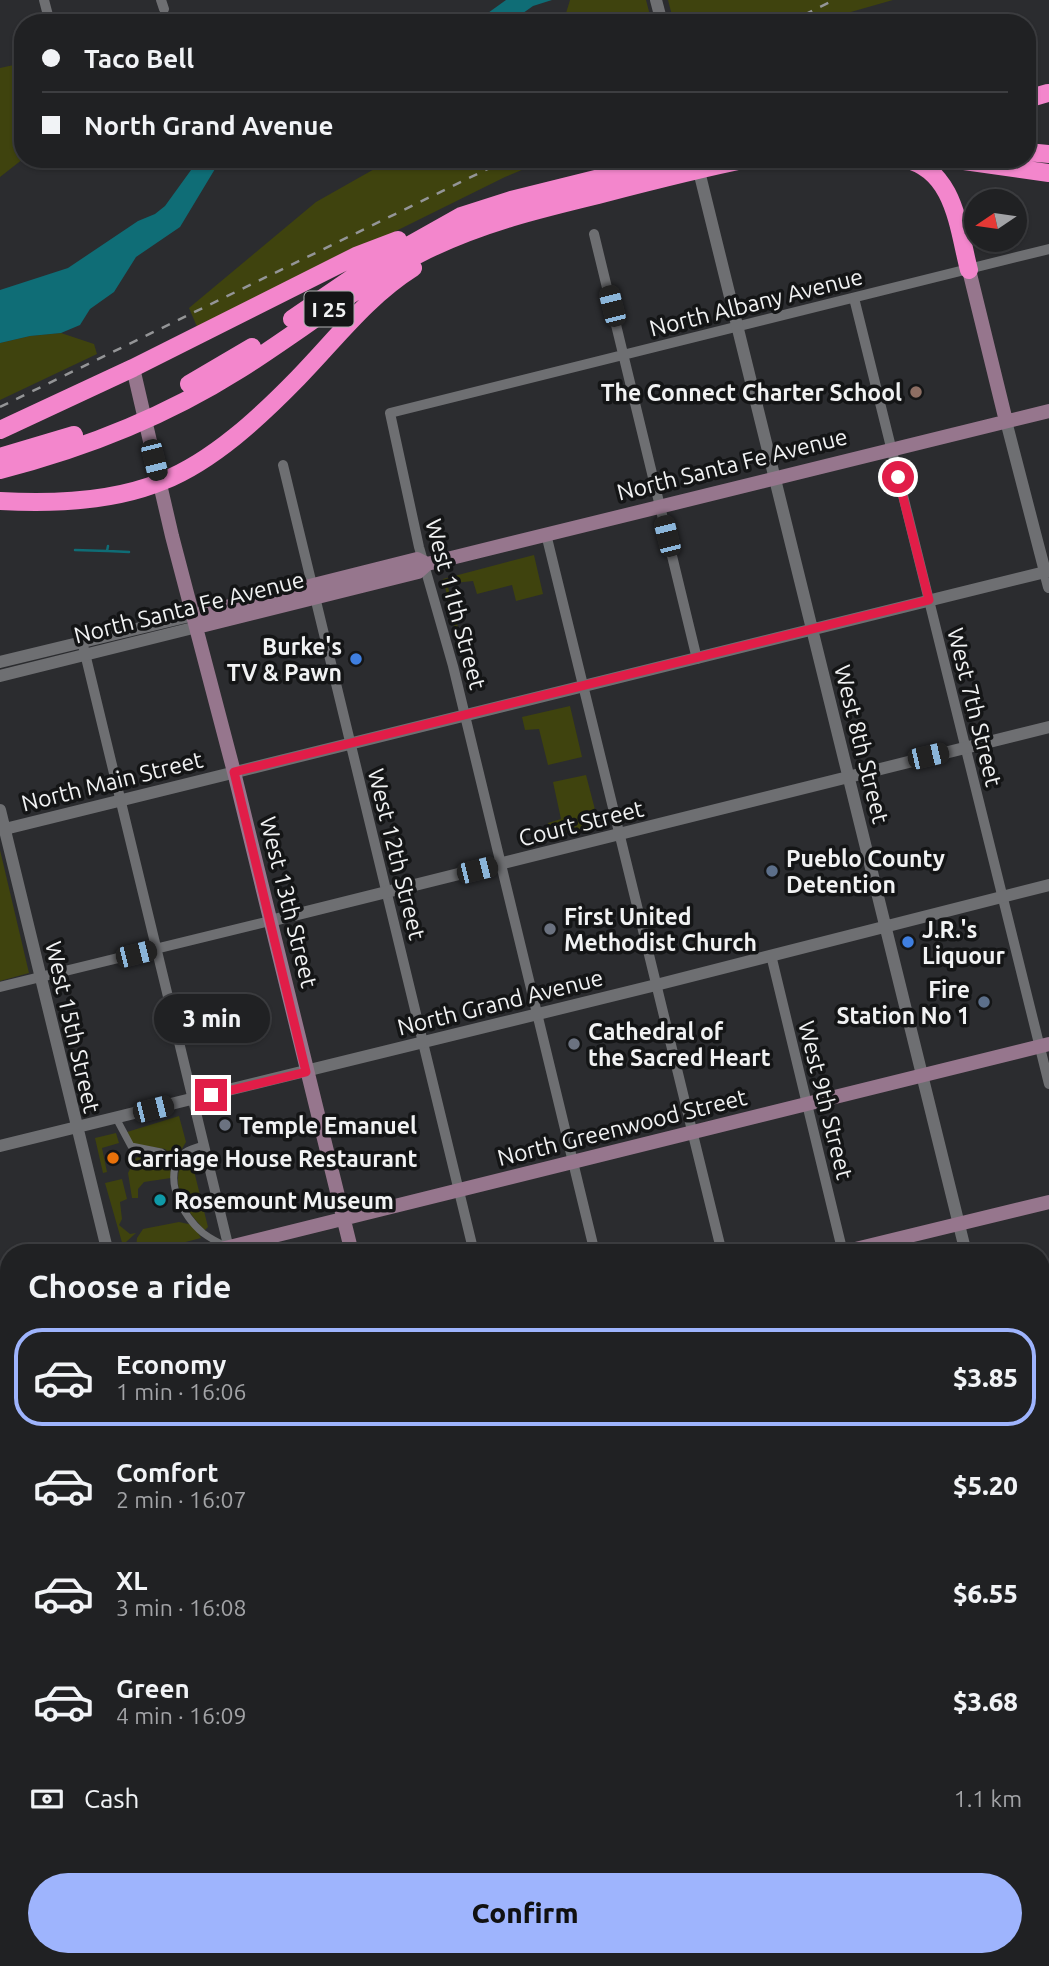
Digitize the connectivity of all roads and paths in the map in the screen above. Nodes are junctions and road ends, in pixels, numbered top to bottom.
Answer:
1 (640, 168) edge
2 (698, 168) edge
3 (712, 168) edge
4 (926, 168) edge
5 (1016, 168) edge
6 (1045, 172) edge
7 (461, 216) junction
8 (489, 224) junction
9 (594, 234) dead end
10 (1049, 249) edge
11 (968, 270) junction
12 (855, 298) junction
13 (738, 326) junction
14 (623, 353) junction
15 (134, 368) junction
16 (174, 399) junction
17 (1049, 411) edge
18 (390, 413) joint
19 (1006, 421) junction
20 (116, 426) junction
21 (0, 430) edge
22 (892, 448) junction
23 (0, 457) edge
24 (283, 465) dead end
25 (0, 470) edge
26 (774, 477) junction
27 (164, 481) junction
28 (0, 500) edge
29 (660, 506) junction
30 (546, 534) junction
31 (427, 564) junction
32 (1047, 572) edge
33 (1049, 587) edge
34 (314, 593) junction
35 (929, 600) junction
36 (195, 621) junction
37 (812, 630) junction
38 (82, 641) junction
39 (86, 655) junction
40 (697, 659) junction
41 (0, 662) edge
42 (0, 676) edge
43 (582, 687) junction
44 (466, 716) junction
45 (1049, 727) edge
46 (349, 744) junction
47 (966, 747) junction
48 (234, 772) junction
49 (848, 778) junction
50 (119, 800) junction
51 (0, 810) edge
52 (2, 830) edge
53 (618, 836) junction
54 (502, 864) junction
55 (1049, 885) edge
56 (387, 892) junction
57 (1003, 896) junction
58 (270, 921) junction
59 (886, 927) junction
60 (155, 949) junction
61 (771, 955) junction
62 (39, 978) junction
63 (656, 985) junction
64 (0, 987) edge
65 (539, 1014) junction
66 (423, 1041) junction
67 (1044, 1045) edge
68 (306, 1072) junction
69 (923, 1076) junction
70 (1049, 1084) edge
71 (192, 1099) junction
72 (808, 1104) junction
73 (116, 1118) junction
74 (76, 1128) junction
75 (691, 1133) junction
76 (203, 1145) junction
77 (0, 1146) edge
78 (575, 1162) junction
79 (176, 1165) junction
80 (459, 1190) junction
81 (1049, 1202) edge
82 (343, 1219) junction
83 (959, 1224) junction
84 (105, 1244) edge
85 (219, 1244) edge
86 (228, 1244) edge
87 (251, 1244) edge
88 (350, 1244) edge
89 (472, 1244) edge
90 (593, 1244) edge
91 (720, 1244) edge
92 (840, 1244) edge
93 (878, 1244) edge
94 (964, 1244) edge

1 - 7 highway, I 25
2 - 13 street, West 8th Street
3 - 8 highway, I 25
4 - 11 highway
5 - 6 highway
7 - 15 highway
7 - 16 highway, I 25
8 - 16 highway, I 25
8 - 27 highway
9 - 14 street
10 - 11 street, North Albany Avenue
11 - 12 street, North Albany Avenue
11 - 19 main road
12 - 13 street, North Albany Avenue
12 - 22 street, West 7th Street
13 - 14 street, North Albany Avenue
13 - 26 street, West 8th Street
14 - 18 street, North Albany Avenue
14 - 29 street
15 - 21 highway
15 - 27 main road, West 13th Street
16 - 20 highway, I 25
17 - 19 main road, North Santa Fe Avenue
18 - 31 street, West 11th Street
19 - 22 main road, North Santa Fe Avenue
19 - 32 street
20 - 23 highway, I 25
20 - 25 highway, I 25
22 - 26 main road, North Santa Fe Avenue
22 - 35 street, West 7th Street
24 - 34 street, West 12th Street
26 - 29 main road, North Santa Fe Avenue
26 - 37 street, West 8th Street
27 - 28 highway
27 - 36 main road, West 13th Street
29 - 30 main road, North Santa Fe Avenue
29 - 40 street
30 - 31 main road, North Santa Fe Avenue
30 - 43 street
31 - 34 main road, North Santa Fe Avenue
31 - 44 street, West 11th Street
32 - 33 street
32 - 35 street, North Main Street
34 - 36 main road, North Santa Fe Avenue
34 - 46 street, West 12th Street
35 - 37 street, North Main Street
35 - 47 street, West 7th Street
36 - 38 street, North Santa Fe Avenue
36 - 39 street, North Santa Fe Avenue
36 - 48 main road, West 13th Street
37 - 40 street, North Main Street
37 - 49 street, West 8th Street
38 - 39 street
38 - 41 street, North Santa Fe Avenue
39 - 42 street, North Santa Fe Avenue
39 - 50 street
40 - 43 street, North Main Street
43 - 44 street, North Main Street
43 - 53 street
44 - 46 street, North Main Street
44 - 54 street, West 11th Street
45 - 47 street, Court Street
46 - 48 street, North Main Street
46 - 56 street, West 12th Street
47 - 49 street, Court Street
47 - 57 street, West 7th Street
48 - 50 street, North Main Street
48 - 58 main road, West 13th Street
49 - 53 street, Court Street
49 - 59 street, West 8th Street
50 - 52 street, North Main Street
50 - 60 street
51 - 52 street, West 15th Street
52 - 62 street, West 15th Street
53 - 54 street, Court Street
53 - 63 street
54 - 56 street, Court Street
54 - 65 street, West 11th Street
55 - 57 street, North Grand Avenue
56 - 58 street, Court Street
56 - 66 street, West 12th Street
57 - 59 street, North Grand Avenue
57 - 67 street, West 7th Street
58 - 60 street, Court Street
58 - 68 main road, West 13th Street
59 - 61 street, North Grand Avenue
59 - 69 street, West 8th Street
60 - 62 street, Court Street
60 - 71 street
61 - 63 street, North Grand Avenue
61 - 72 street, West 9th Street
62 - 64 street, Court Street
62 - 74 street, West 15th Street
63 - 65 street, North Grand Avenue
63 - 75 street
65 - 66 street, North Grand Avenue
65 - 78 street, West 11th Street
66 - 68 street, North Grand Avenue
66 - 80 street, West 12th Street
67 - 69 main road, North Greenwood Street
67 - 70 street, West 7th Street
68 - 71 street, North Grand Avenue
68 - 82 main road, West 13th Street
69 - 72 main road, North Greenwood Street
69 - 83 street, West 8th Street
71 - 73 street, North Grand Avenue
71 - 76 street
72 - 75 main road, North Greenwood Street
72 - 92 street, West 9th Street
73 - 74 street, North Grand Avenue
73 - 79 street
74 - 77 street, North Grand Avenue
74 - 84 street, West 15th Street
75 - 78 main road, North Greenwood Street
75 - 91 street
76 - 79 street
76 - 86 street
78 - 80 main road, North Greenwood Street
78 - 90 street, West 11th Street
79 - 85 street
80 - 82 main road, North Greenwood Street
80 - 89 street, West 12th Street
81 - 83 main road
82 - 87 main road, North Greenwood Street
82 - 88 main road, West 13th Street
83 - 93 main road
83 - 94 street, West 8th Street

